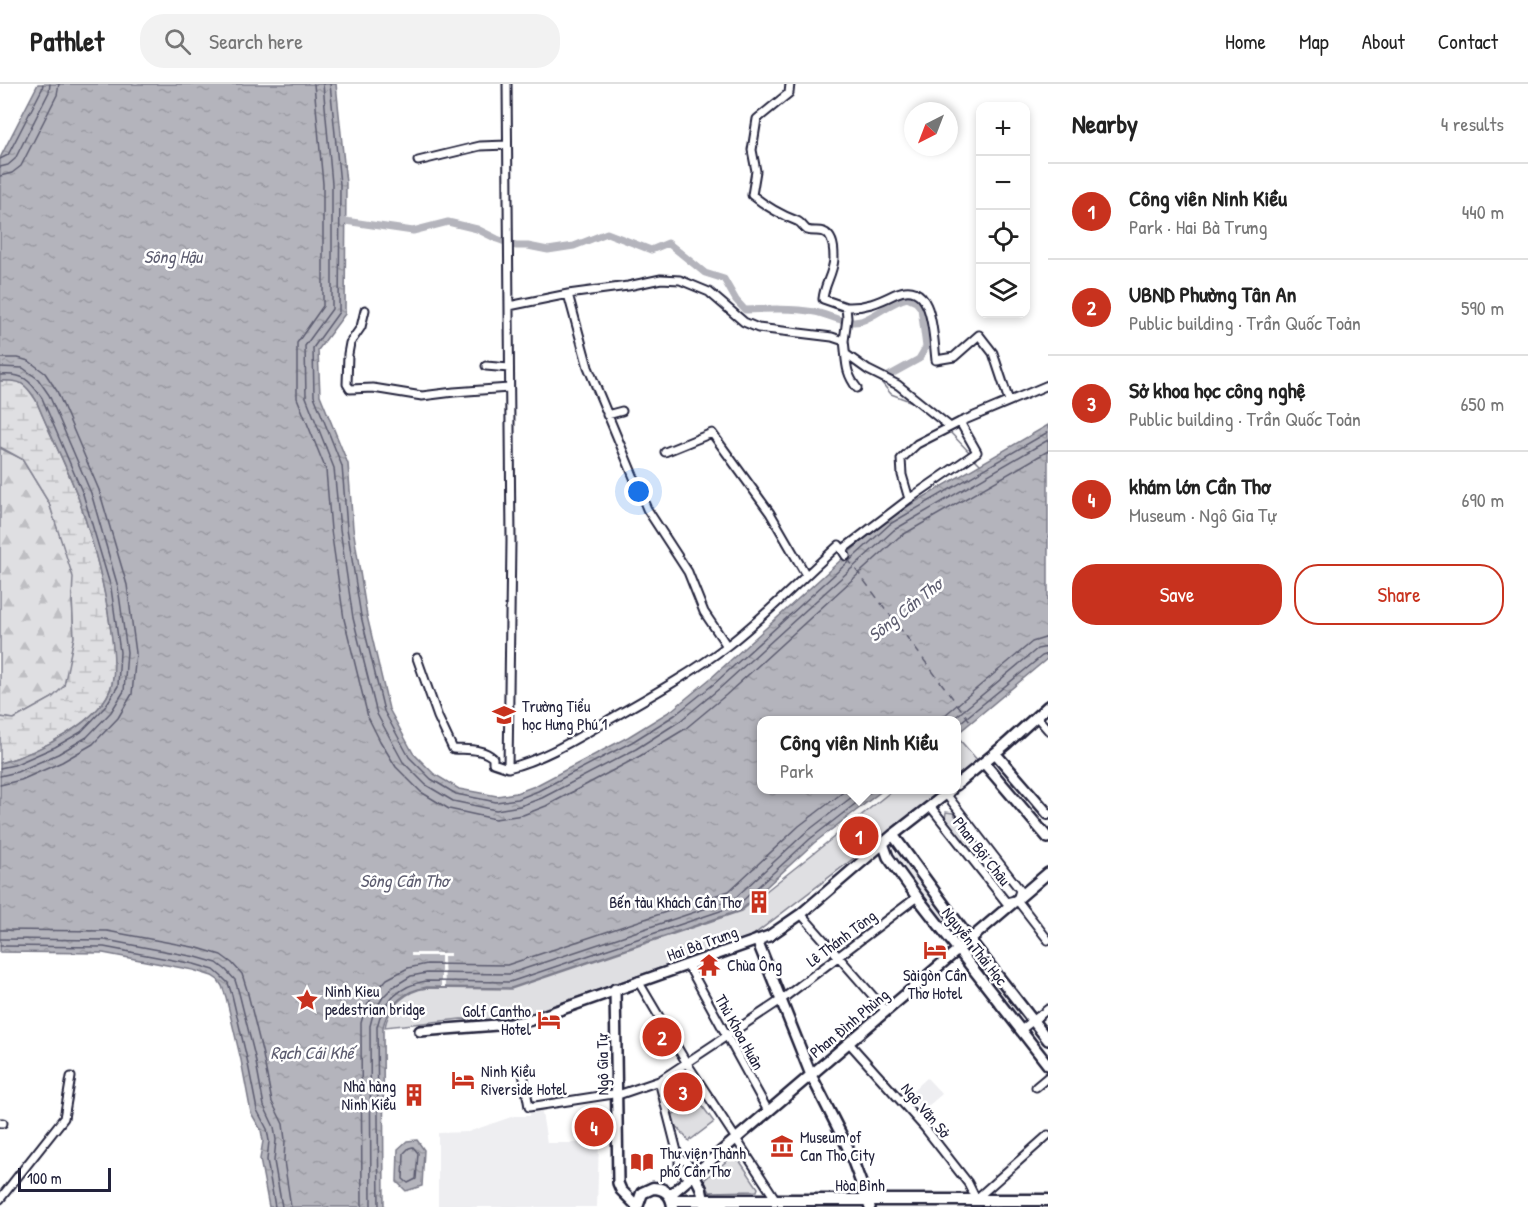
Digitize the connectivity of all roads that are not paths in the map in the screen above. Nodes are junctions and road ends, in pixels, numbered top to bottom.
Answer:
1 (507, 84) edge
2 (790, 84) edge
3 (507, 145) junction
4 (418, 161) dead end
5 (568, 294) junction
6 (508, 306) junction
7 (846, 307) junction
8 (365, 310) dead end
9 (844, 341) junction
10 (847, 355) junction
11 (486, 366) dead end
12 (509, 368) junction
13 (1048, 385) edge
14 (509, 388) junction
15 (857, 388) dead end
16 (1009, 401) junction
17 (622, 411) dead end
18 (607, 415) junction
19 (960, 422) junction
20 (947, 428) junction
21 (665, 452) dead end
22 (909, 499) junction
23 (806, 575) junction
24 (727, 646) junction
25 (417, 658) dead end
26 (1048, 705) edge
27 (1036, 716) junction
28 (1048, 730) edge
29 (995, 753) junction
30 (984, 763) junction
31 (508, 768) junction
32 (961, 782) edge
33 (945, 794) edge
34 (949, 794) edge
35 (930, 806) junction
36 (1047, 812) edge
37 (893, 835) junction
38 (1048, 838) edge
39 (883, 843) junction
40 (1048, 873) edge
41 (916, 897) junction
42 (1017, 900) junction
43 (801, 914) junction
44 (757, 939) junction
45 (970, 940) junction
46 (1048, 940) edge
47 (958, 950) junction
48 (838, 957) junction
49 (688, 965) junction
50 (638, 981) junction
51 (615, 989) junction
52 (781, 1000) junction
53 (1048, 1010) edge
54 (886, 1011) junction
55 (1033, 1021) junction
56 (1021, 1030) junction
57 (420, 1031) dead end
58 (726, 1035) junction
59 (1048, 1040) edge
60 (849, 1042) junction
61 (686, 1062) junction
62 (1048, 1065) edge
63 (523, 1073) dead end
64 (811, 1075) junction
65 (71, 1077) dead end
66 (1048, 1077) edge
67 (658, 1081) junction
68 (1036, 1087) dead end
69 (618, 1095) junction
70 (768, 1111) junction
71 (1048, 1136) edge
72 (736, 1138) junction
73 (691, 1177) junction
74 (0, 1199) edge
75 (776, 1200) junction
76 (1048, 1200) edge
77 (671, 1201) edge
78 (704, 1203) edge
79 (870, 1203) edge
80 (976, 1203) edge
81 (637, 1206) edge

1 - 3 street
2 - 7 street
3 - 4 street
3 - 6 street
5 - 6 street
5 - 9 street
5 - 18 street
6 - 12 street
7 - 9 street
7 - 16 street
8 - 14 street
9 - 10 street
10 - 15 street
10 - 20 street
11 - 12 street
12 - 14 street
13 - 16 street
14 - 31 street
16 - 19 street
17 - 18 street
18 - 24 street
19 - 20 street
19 - 22 street
20 - 22 street
21 - 23 street
22 - 23 street
23 - 24 street
24 - 31 street
25 - 31 street
26 - 27 street
27 - 28 street
27 - 29 street
29 - 30 street
29 - 36 street
30 - 32 street
30 - 38 street
33 - 35 street, Hai Bà Trưng
34 - 42 street
35 - 37 street, Hai Bà Trưng
35 - 42 street, Phan Bội Châu
37 - 39 street, Hai Bà Trưng
37 - 45 street
39 - 41 street, Nguyễn Thái Học
39 - 43 street, Hai Bà Trưng
40 - 42 street, Phan Đình Phùng
41 - 47 street, Nguyễn Thái Học
41 - 48 street, Lê Thánh Tông
42 - 45 street, Phan Đình Phùng
42 - 46 street
43 - 44 street, Hai Bà Trưng
43 - 48 street
44 - 49 street, Hai Bà Trưng
44 - 52 street
45 - 47 street, Phan Đình Phùng
45 - 55 street
47 - 54 street, Phan Đình Phùng
47 - 56 street, Nguyễn Thái Học
48 - 52 street, Lê Thánh Tông
48 - 54 street
49 - 50 street, Hai Bà Trưng
49 - 58 street, Thủ Khoa Huân
50 - 51 street, Hai Bà Trưng
50 - 61 street
51 - 57 street, Hai Bà Trưng
51 - 69 street, Ngô Gia Tự
52 - 58 street, Lê Thánh Tông
52 - 64 street
53 - 55 street
54 - 60 street, Phan Đình Phùng
55 - 56 street
55 - 59 street
56 - 62 street, Nguyễn Thái Học
58 - 61 street, Lê Thánh Tông
58 - 70 street, Thủ Khoa Huân
60 - 64 street, Phan Đình Phùng
60 - 80 street, Ngô Văn Sở
61 - 67 street, Lê Thánh Tông
61 - 72 street
63 - 69 street, Lê Thánh Tông
64 - 70 street, Phan Đình Phùng
64 - 79 street
65 - 74 street
66 - 68 street
67 - 69 street, Lê Thánh Tông
67 - 73 street
69 - 81 street, Ngô Gia Tự
70 - 72 street, Phan Đình Phùng
71 - 80 street
72 - 73 street, Phan Đình Phùng
72 - 75 street
73 - 77 street, Phan Đình Phùng
73 - 78 street
75 - 78 main road, Hòa Bình
75 - 79 main road, Hòa Bình
76 - 80 main road, Hòa Bình
77 - 78 main road, Hòa Bình
77 - 81 main road, Hòa Bình
79 - 80 main road, Hòa Bình

